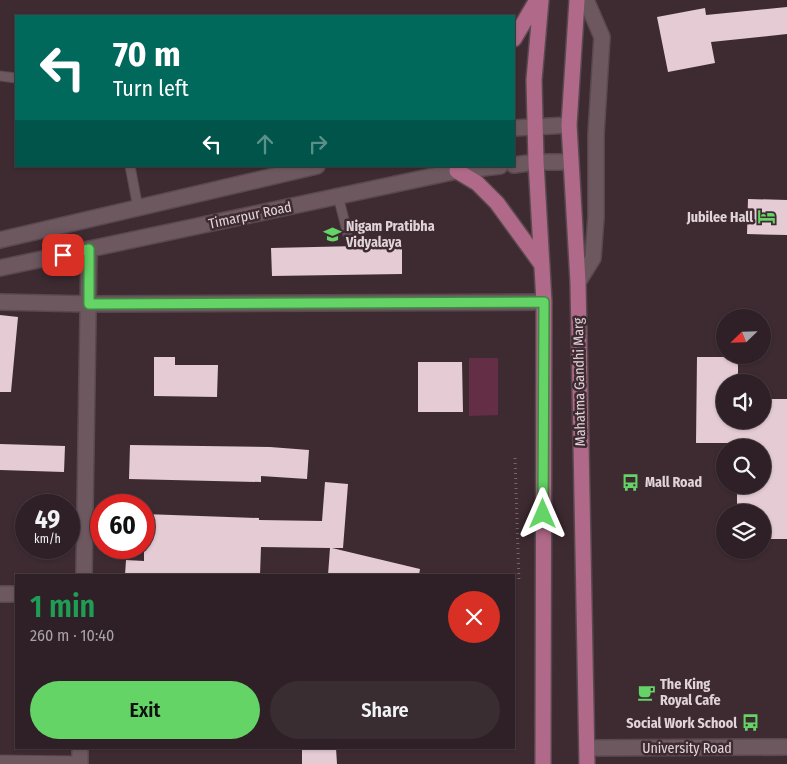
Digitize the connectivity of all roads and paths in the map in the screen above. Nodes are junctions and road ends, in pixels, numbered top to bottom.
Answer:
1 (537, 0) edge
2 (541, 0) edge
3 (577, 0) edge
4 (586, 0) edge
5 (515, 37) edge
6 (0, 76) edge
7 (15, 78) edge
8 (535, 126) junction
9 (569, 126) junction
10 (515, 128) edge
11 (536, 162) junction
12 (570, 162) junction
13 (515, 165) edge
14 (130, 167) edge
15 (313, 167) edge
16 (491, 167) edge
17 (457, 171) junction
18 (338, 196) junction
19 (138, 208) junction
20 (348, 235) dead end
21 (0, 240) edge
22 (89, 249) junction
23 (543, 266) junction
24 (0, 268) edge
25 (578, 282) junction
26 (0, 302) edge
27 (544, 302) junction
28 (89, 304) junction
29 (515, 458) dead end
30 (84, 574) edge
31 (519, 583) dead end
32 (0, 594) edge
33 (15, 594) edge
34 (787, 747) edge
35 (587, 748) junction
36 (80, 757) edge
37 (0, 760) edge
38 (543, 764) edge
39 (587, 764) edge

1 - 5 main road
2 - 8 main road
3 - 9 main road, Mahatma Gandhi Marg
4 - 25 street
6 - 7 lane
8 - 9 street
8 - 10 street
8 - 11 main road
9 - 12 main road, Mahatma Gandhi Marg
11 - 12 street
11 - 13 street
11 - 23 main road
12 - 25 main road, Mahatma Gandhi Marg
14 - 19 lane
15 - 19 street
16 - 17 street, Timarpur Road
17 - 18 street, Timarpur Road
17 - 23 main road
18 - 20 lane
18 - 22 street, Timarpur Road
19 - 21 street
22 - 24 street, Timarpur Road
22 - 28 street
23 - 27 main road
25 - 35 main road, Mahatma Gandhi Marg
26 - 28 street
27 - 28 street
27 - 38 main road
28 - 30 street
29 - 31 path
32 - 33 street
34 - 35 street, University Road
35 - 39 main road, Mahatma Gandhi Marg
36 - 37 lane

